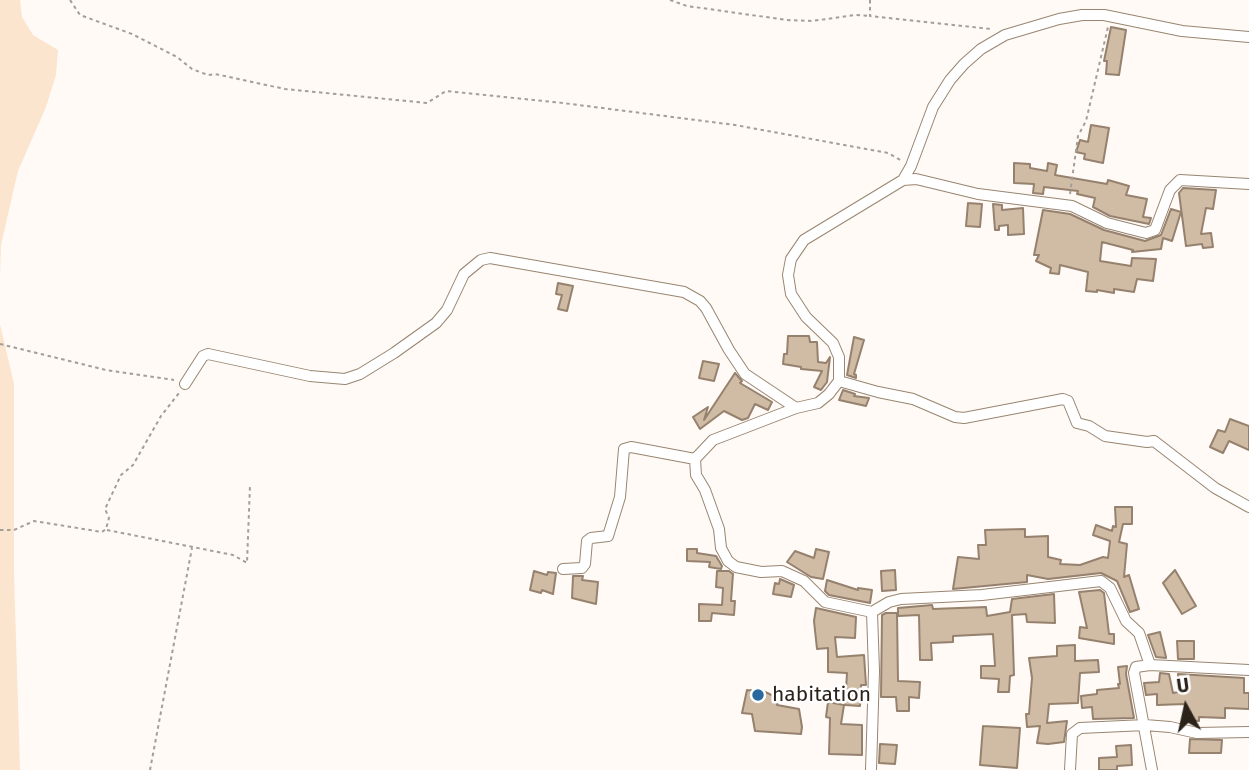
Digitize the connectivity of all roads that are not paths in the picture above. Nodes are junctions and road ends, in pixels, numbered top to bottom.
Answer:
1 (1249, 37) edge
2 (903, 180) junction
3 (1249, 184) edge
4 (839, 381) junction
5 (185, 384) road end
6 (796, 408) junction
7 (695, 459) junction
8 (1249, 507) edge
9 (563, 569) dead end
10 (872, 612) junction
11 (1150, 665) junction
12 (1249, 670) edge
13 (1146, 725) junction
14 (1249, 732) edge
15 (875, 770) edge
16 (1070, 770) edge
17 (1152, 770) edge

1 - 2 street
2 - 3 street
2 - 4 street
4 - 6 street
4 - 8 street
5 - 6 street
6 - 7 street
7 - 9 street
7 - 10 street
10 - 11 street
10 - 15 street
11 - 12 street
11 - 13 street
13 - 14 street
13 - 16 street
13 - 17 street

